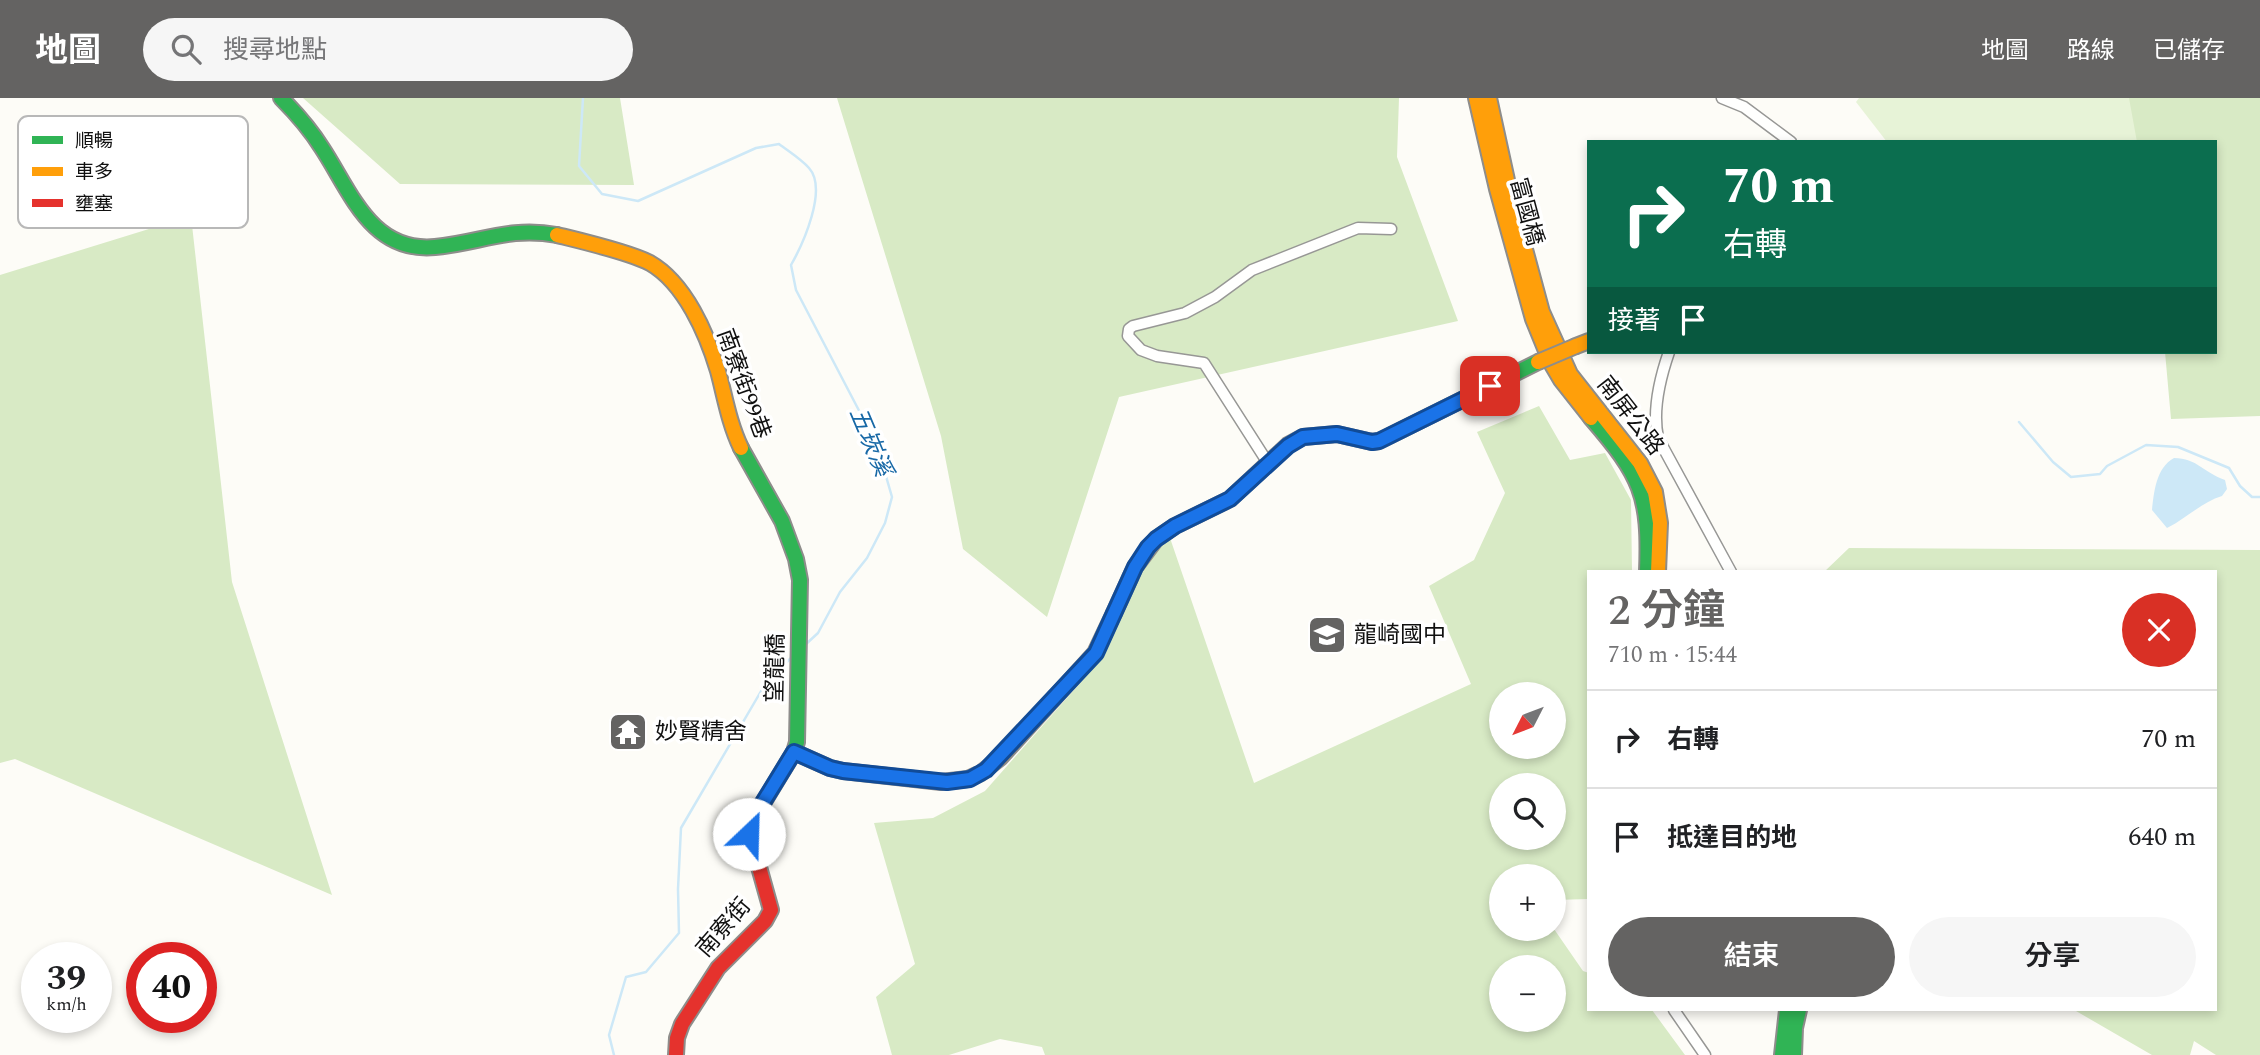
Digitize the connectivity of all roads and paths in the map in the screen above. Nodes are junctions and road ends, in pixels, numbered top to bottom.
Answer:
1 (281, 98) edge
2 (1476, 98) edge
3 (1489, 98) edge
4 (1723, 98) edge
5 (1788, 140) edge
6 (1391, 229) dead end
7 (1546, 334) junction
8 (1582, 344) edge
9 (1668, 354) edge
10 (1268, 463) junction
11 (1647, 570) edge
12 (1658, 570) edge
13 (1730, 570) edge
14 (800, 604) joint
15 (794, 752) junction
16 (1675, 1011) edge
17 (1787, 1011) edge
18 (1799, 1011) edge
19 (676, 1055) edge
20 (1705, 1055) edge
21 (1782, 1055) edge
22 (1794, 1055) edge

1 - 14 street, 南寮街99巷
2 - 7 street, 富國橋
3 - 7 street, 富國橋
4 - 5 street
6 - 10 street
7 - 11 street, 南屏公路
7 - 12 street, 南屏公路
8 - 10 street, bridge
9 - 13 street
10 - 15 street
14 - 15 street, 望龍橋
15 - 19 street, 南寮街
16 - 20 street
17 - 21 street
18 - 22 street

